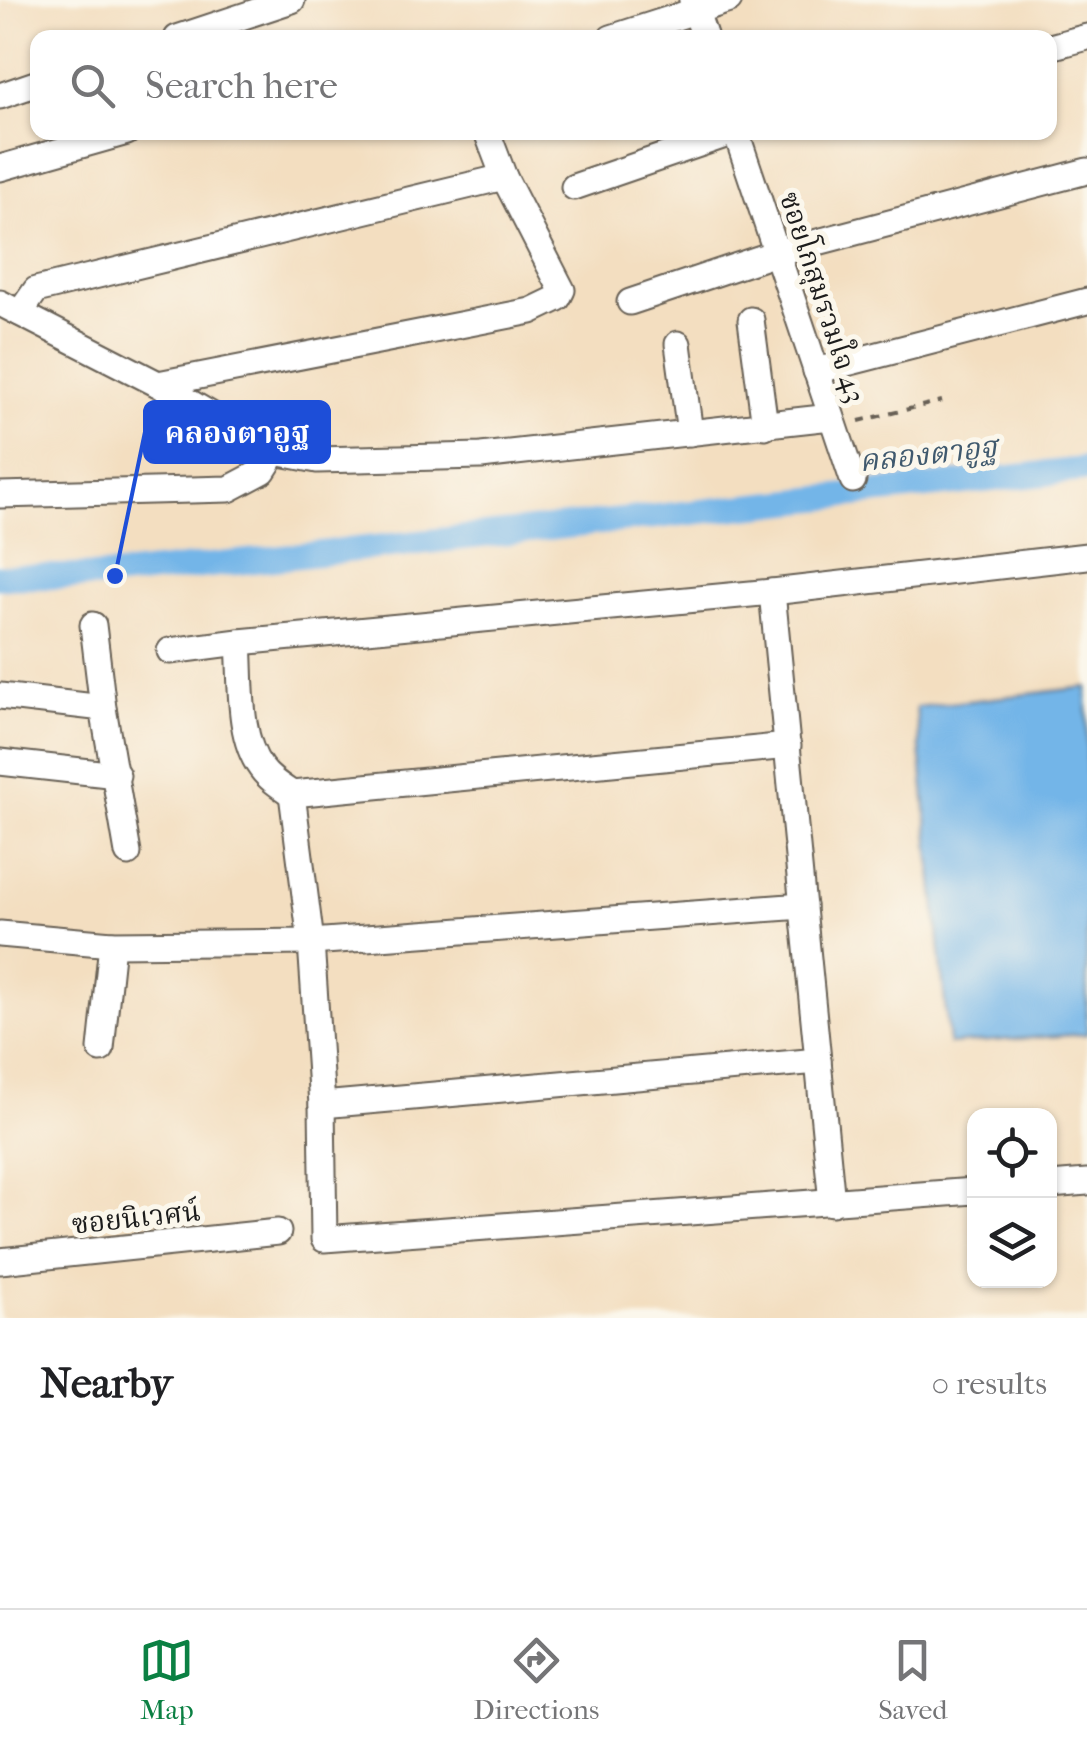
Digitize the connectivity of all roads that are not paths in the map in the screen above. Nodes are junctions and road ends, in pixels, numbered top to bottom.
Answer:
1 (292, 0) edge
2 (729, 0) edge
3 (694, 4) edge
4 (201, 30) edge
5 (631, 30) edge
6 (702, 30) edge
7 (1087, 37) edge
8 (1057, 45) edge
9 (30, 86) edge
10 (0, 96) edge
11 (99, 140) edge
12 (489, 140) edge
13 (711, 140) edge
14 (738, 140) edge
15 (0, 168) edge
16 (1087, 171) edge
17 (504, 177) junction
18 (574, 186) dead end
19 (776, 253) junction
20 (1087, 301) edge
21 (630, 302) dead end
22 (10, 308) edge
23 (751, 320) dead end
24 (678, 344) dead end
25 (816, 372) junction
26 (158, 384) junction
27 (833, 422) junction
28 (765, 426) junction
29 (690, 433) junction
30 (275, 452) junction
31 (852, 480) dead end
32 (0, 494) edge
33 (1087, 556) edge
34 (772, 592) junction
35 (93, 625) dead end
36 (239, 642) junction
37 (170, 651) dead end
38 (0, 696) edge
39 (102, 708) junction
40 (788, 746) junction
41 (0, 762) edge
42 (117, 774) junction
43 (292, 794) junction
44 (128, 853) dead end
45 (803, 906) junction
46 (0, 934) edge
47 (311, 942) junction
48 (112, 944) junction
49 (101, 1049) dead end
50 (818, 1061) junction
51 (322, 1105) junction
52 (1087, 1182) edge
53 (1057, 1184) edge
54 (967, 1192) edge
55 (832, 1203) junction
56 (278, 1232) dead end
57 (0, 1261) edge

1 - 4 street
2 - 3 street
3 - 5 street
3 - 6 street
7 - 8 street
9 - 10 street
11 - 15 street
12 - 17 street
13 - 18 street
14 - 19 street, ซอยโกสุมรวมใจ 43
16 - 19 street
17 - 22 street
17 - 26 street
19 - 21 street
19 - 25 street, ซอยโกสุมรวมใจ 43
20 - 25 street
22 - 26 street
23 - 28 street
24 - 29 street
25 - 27 street, ซอยโกสุมรวมใจ 43
26 - 30 street
27 - 28 street
27 - 31 street, ซอยโกสุมรวมใจ 43
28 - 29 street
29 - 30 street
30 - 32 street
33 - 34 street
34 - 36 street
34 - 40 street
35 - 39 street
36 - 37 street
36 - 43 street
38 - 39 street
39 - 42 street
40 - 43 street
40 - 45 street
41 - 42 street
42 - 44 street
43 - 47 street
45 - 47 street
45 - 50 street
46 - 48 street
47 - 48 street
47 - 51 street
48 - 49 street
50 - 51 street
50 - 55 street
51 - 55 street
52 - 53 street
54 - 55 street
56 - 57 street, ซอยนิเวศน์

